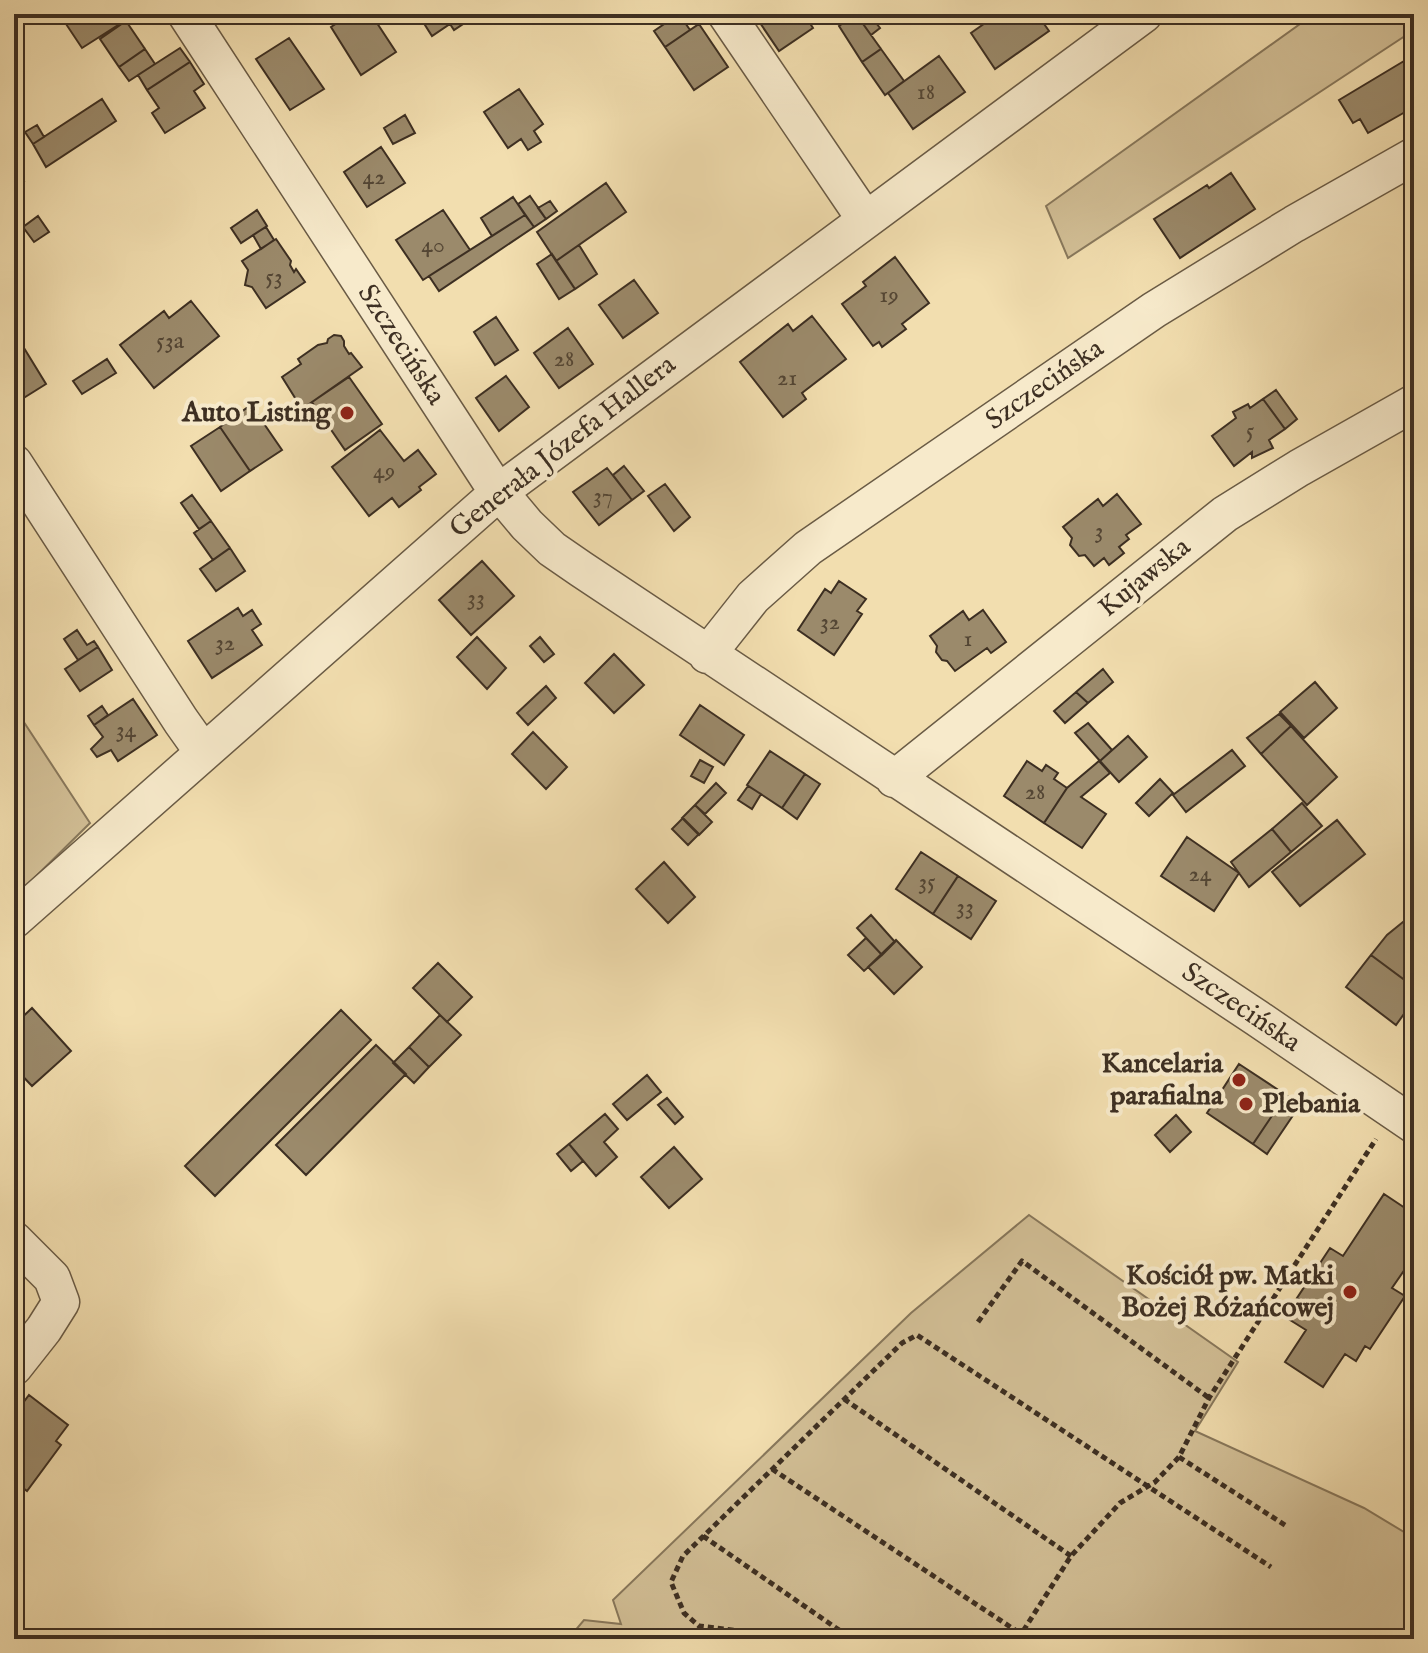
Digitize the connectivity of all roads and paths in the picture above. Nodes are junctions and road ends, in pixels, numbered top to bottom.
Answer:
1 (186, 14) edge
2 (726, 14) edge
3 (1144, 14) edge
4 (1414, 156) edge
5 (865, 219) junction
6 (1414, 403) edge
7 (14, 463) edge
8 (499, 492) junction
9 (707, 655) junction
10 (203, 752) junction
11 (894, 779) junction
12 (14, 920) edge
13 (1404, 1118) edge
14 (14, 1240) edge
15 (978, 1322) dead end
16 (14, 1367) edge
17 (1209, 1398) junction
18 (844, 1399) junction
19 (1179, 1457) junction
20 (772, 1469) junction
21 (1148, 1486) junction
22 (1288, 1527) dead end
23 (703, 1536) junction
24 (1071, 1556) junction
25 (1271, 1567) dead end
26 (1020, 1636) edge
27 (803, 1639) edge
28 (852, 1639) edge

1 - 8 street, Szczecińska
2 - 5 street
3 - 5 street, Generała Józefa Hallera
4 - 9 street, Szczecińska
5 - 8 street, Generała Józefa Hallera
6 - 11 street, Kujawska
7 - 10 street
8 - 9 street, Szczecińska
8 - 10 street, Generała Józefa Hallera
9 - 11 street, Szczecińska
10 - 12 street, Generała Józefa Hallera
11 - 13 street, Szczecińska
13 - 17 path
14 - 16 street
15 - 17 path
17 - 19 path
18 - 20 path
18 - 21 path
18 - 24 path
19 - 21 path
19 - 22 path
20 - 23 path
20 - 26 path
21 - 24 path
21 - 25 path
23 - 27 path
23 - 28 path
24 - 26 path

